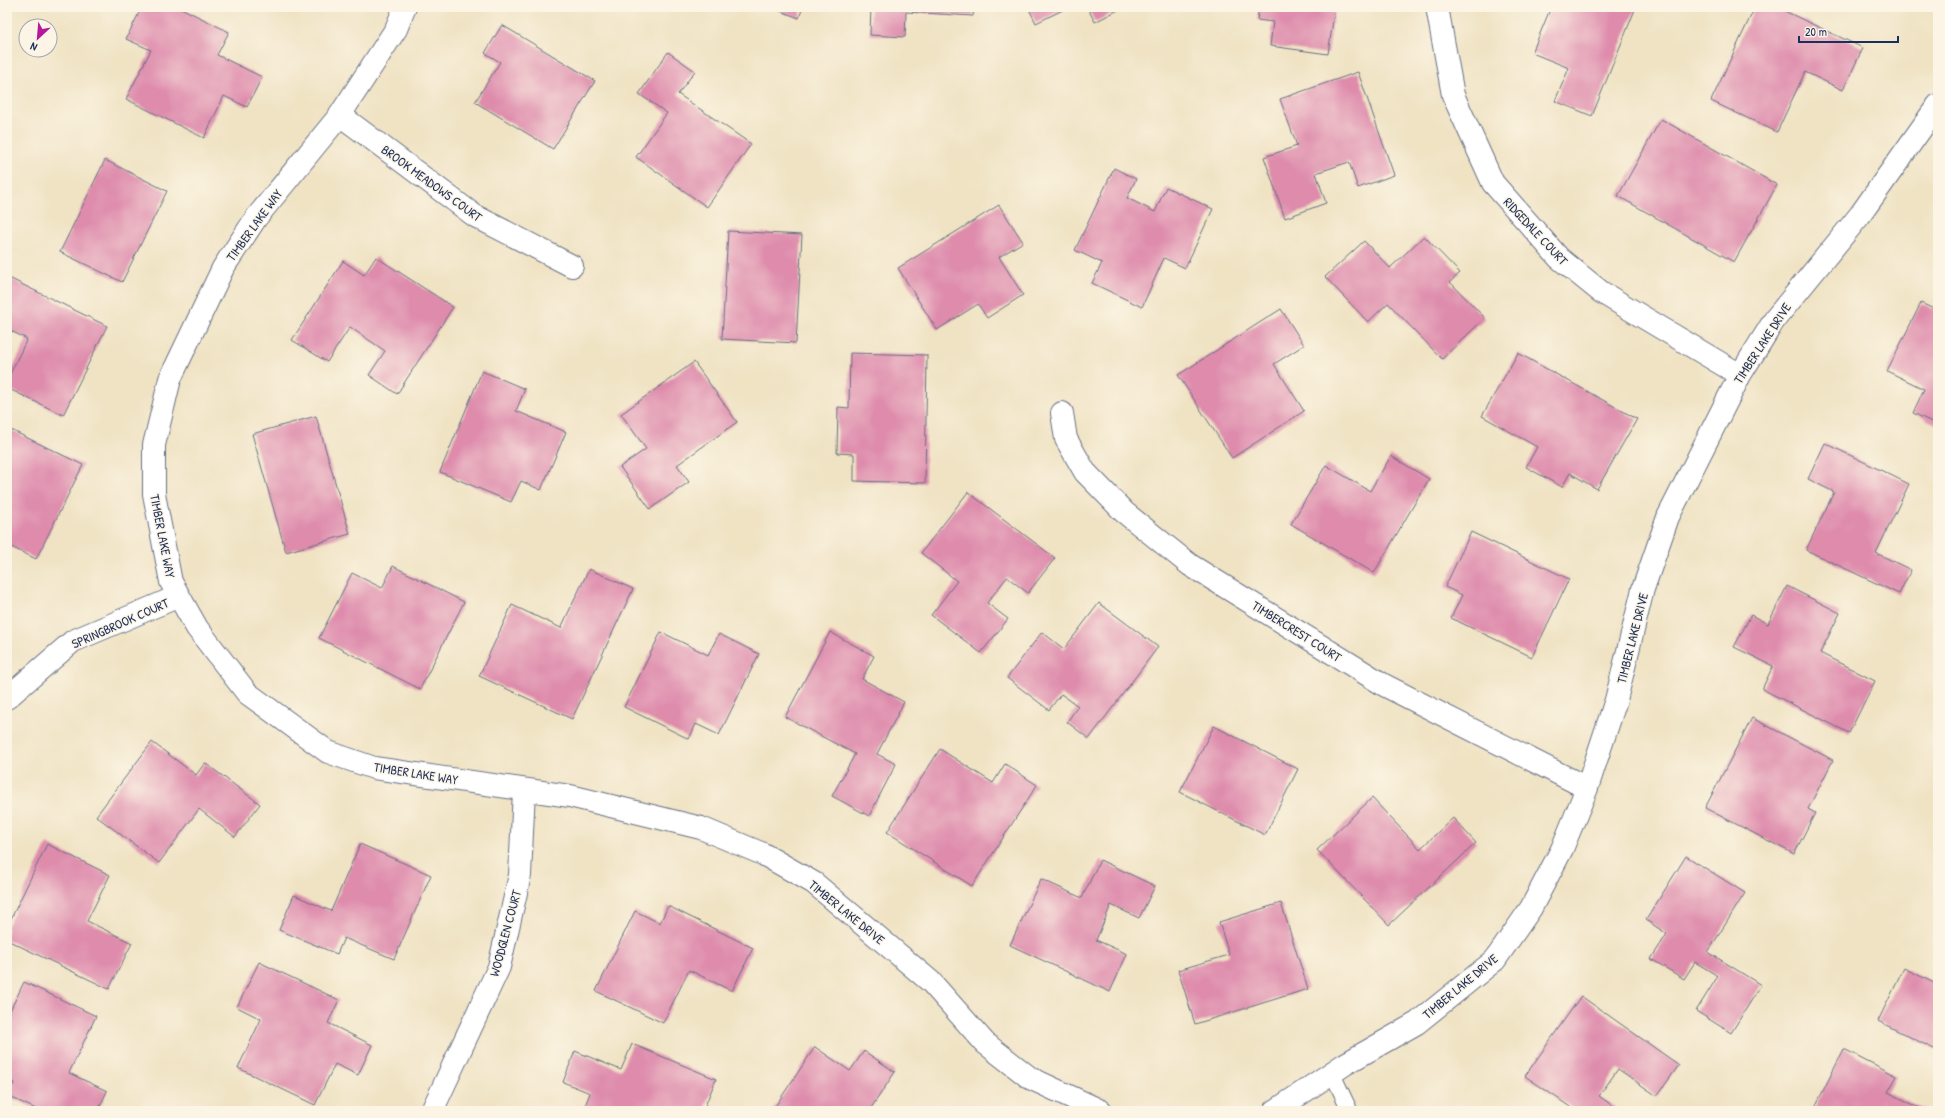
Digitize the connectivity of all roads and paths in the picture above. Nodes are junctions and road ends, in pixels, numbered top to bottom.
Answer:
1 (405, 7) edge
2 (1437, 7) edge
3 (1938, 106) edge
4 (340, 115) junction
5 (572, 266) dead end
6 (1740, 375) junction
7 (1062, 414) dead end
8 (179, 596) junction
9 (7, 698) edge
10 (1587, 788) junction
11 (524, 790) junction
12 (1332, 1073) junction
13 (432, 1111) edge
14 (1101, 1111) edge
15 (1275, 1111) edge
16 (1350, 1111) edge

1 - 4 street, TIMBER LAKE WAY
2 - 6 street, RIDGEDALE COURT
3 - 6 street, TIMBER LAKE DRIVE
4 - 5 street, BROOK MEADOWS COURT
4 - 8 street, TIMBER LAKE WAY
6 - 10 street, TIMBER LAKE DRIVE
7 - 10 street, TIMBERCREST COURT
8 - 9 street, SPRINGBROOK COURT
8 - 11 street, TIMBER LAKE WAY
10 - 12 street, TIMBER LAKE DRIVE
11 - 13 street, WOODGLEN COURT
11 - 14 street, TIMBER LAKE DRIVE
12 - 15 street, TIMBER LAKE DRIVE
12 - 16 lane

